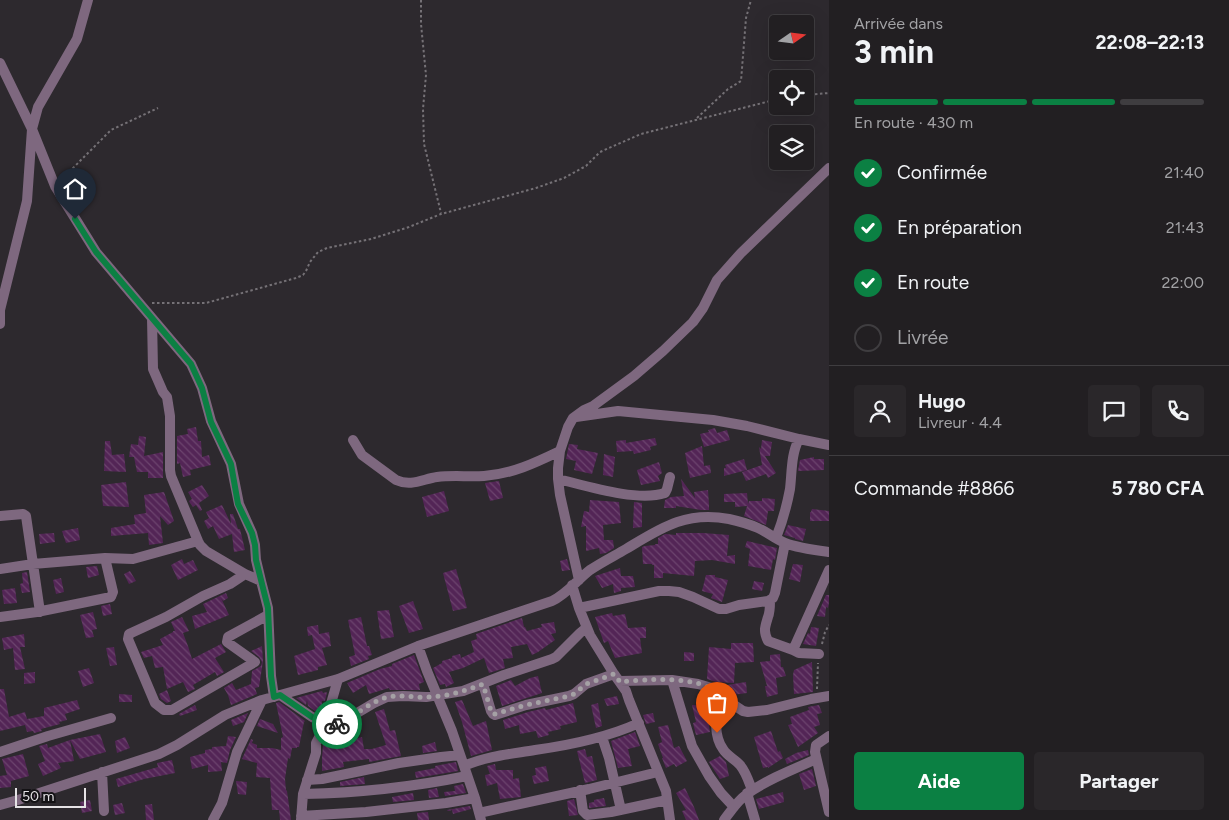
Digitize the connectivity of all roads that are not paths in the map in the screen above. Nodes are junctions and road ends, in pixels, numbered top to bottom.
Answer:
1 (88, 0) edge
2 (0, 63) edge
3 (32, 129) junction
4 (829, 168) edge
5 (152, 318) junction
6 (0, 324) edge
7 (574, 418) junction
8 (799, 439) junction
9 (353, 440) dead end
10 (829, 445) edge
11 (560, 451) junction
12 (670, 478) dead end
13 (558, 479) junction
14 (0, 516) edge
15 (781, 540) junction
16 (198, 541) junction
17 (829, 552) edge
18 (105, 558) junction
19 (33, 564) junction
20 (0, 569) edge
21 (829, 570) edge
22 (245, 574) junction
23 (261, 581) junction
24 (576, 583) junction
25 (770, 601) junction
26 (579, 608) junction
27 (40, 612) junction
28 (268, 615) junction
29 (0, 617) edge
30 (586, 628) junction
31 (418, 646) junction
32 (793, 650) junction
33 (819, 654) dead end
34 (255, 662) junction
35 (270, 662) junction
36 (338, 678) junction
37 (617, 678) junction
38 (672, 680) junction
39 (483, 684) junction
40 (720, 695) junction
41 (277, 696) junction
42 (438, 696) junction
43 (829, 696) edge
44 (262, 700) junction
45 (111, 718) dead end
46 (639, 723) junction
47 (325, 725) junction
48 (829, 736) edge
49 (602, 737) junction
50 (0, 752) edge
51 (460, 755) junction
52 (816, 759) junction
53 (466, 771) junction
54 (102, 772) junction
55 (658, 772) junction
56 (307, 780) junction
57 (614, 783) junction
58 (580, 790) junction
59 (827, 791) edge
60 (750, 792) junction
61 (303, 794) junction
62 (475, 798) junction
63 (667, 800) junction
64 (0, 805) edge
65 (734, 807) junction
66 (620, 810) junction
67 (104, 811) dead end
68 (829, 812) edge
69 (301, 818) edge
70 (478, 818) edge
71 (213, 820) edge
72 (670, 820) edge
73 (724, 820) edge
74 (755, 820) edge

1 - 3 street
2 - 3 street
3 - 5 street
3 - 6 street
4 - 7 street
5 - 16 street
5 - 23 street
7 - 8 street
7 - 11 street
8 - 10 street
8 - 15 street
9 - 11 street
11 - 13 street
12 - 13 street
13 - 24 street
14 - 19 street
15 - 17 street
15 - 24 street
15 - 25 street
16 - 18 street
16 - 22 street
18 - 19 street
18 - 27 street
19 - 20 street
19 - 27 street
21 - 32 street
22 - 23 street
22 - 34 street
23 - 28 street
24 - 26 street
24 - 31 street
25 - 26 street
25 - 32 street
26 - 30 street
27 - 29 street
28 - 34 street
28 - 35 street
30 - 37 street
30 - 39 street
31 - 36 street
31 - 42 street
32 - 33 street
34 - 35 street
35 - 41 street
36 - 41 street
36 - 47 street
37 - 38 street
37 - 39 street
37 - 46 street
38 - 40 street
38 - 65 street
39 - 42 street
40 - 43 street
40 - 60 street
41 - 44 street
41 - 47 street
42 - 47 street
42 - 51 street
44 - 54 street
44 - 71 street
45 - 50 street
46 - 49 street
46 - 55 street
47 - 56 street
48 - 52 street
49 - 53 street
49 - 57 street
51 - 53 street
51 - 56 street
52 - 59 street
52 - 60 street
53 - 61 street
53 - 62 street
54 - 64 street
54 - 67 street
55 - 57 street
55 - 63 street
56 - 61 street
57 - 58 street
57 - 66 street
58 - 66 street
58 - 70 street
59 - 68 street
60 - 65 street
60 - 74 street
61 - 69 street
62 - 69 street
62 - 70 street
63 - 66 street
63 - 72 street
65 - 73 street

